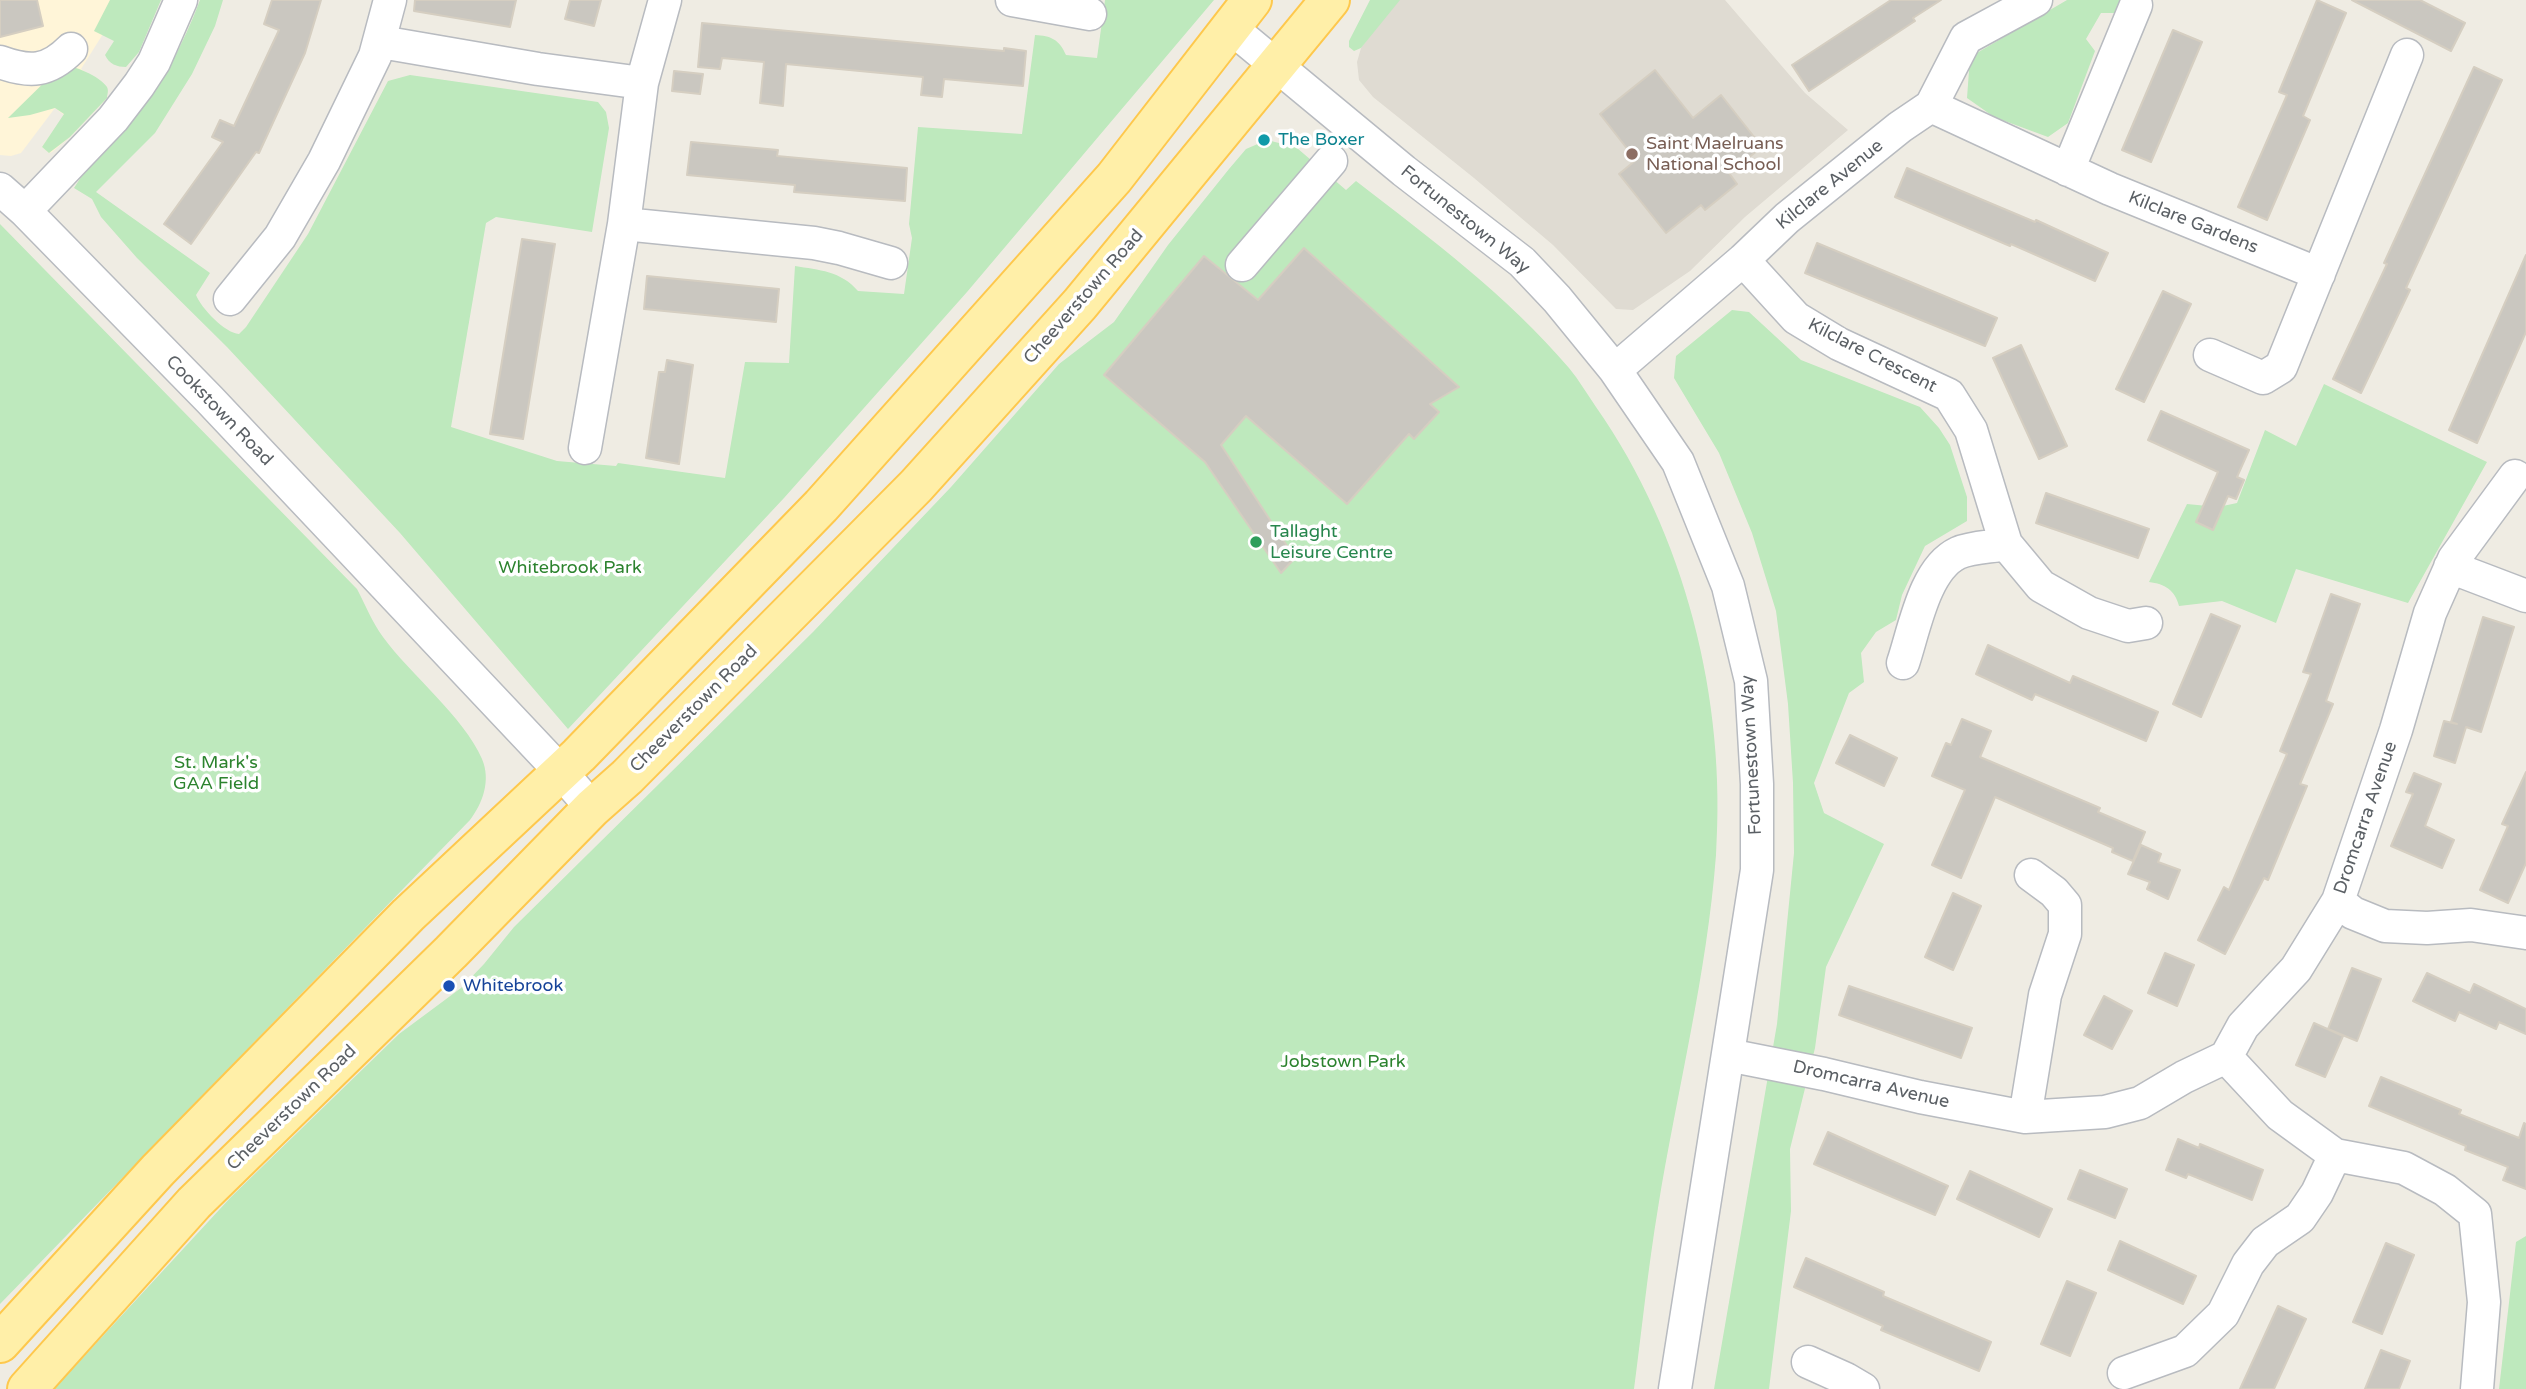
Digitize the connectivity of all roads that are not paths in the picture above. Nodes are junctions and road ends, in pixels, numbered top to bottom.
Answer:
1 (181, 0) edge
2 (390, 0) edge
3 (665, 0) edge
4 (1012, 0) edge
5 (1330, 0) edge
6 (2036, 0) edge
7 (2136, 5) dead end
8 (1090, 14) dead end
9 (1241, 14) edge
10 (381, 42) junction
11 (71, 49) dead end
12 (2407, 55) dead end
13 (0, 62) edge
14 (1278, 66) junction
15 (642, 83) junction
16 (1931, 106) junction
17 (1331, 161) dead end
18 (2068, 170) junction
19 (0, 189) edge
20 (25, 211) junction
21 (624, 224) junction
22 (1743, 260) junction
23 (891, 263) dead end
24 (1241, 265) dead end
25 (2319, 275) junction
26 (230, 299) dead end
27 (2210, 355) dead end
28 (1615, 370) junction
29 (585, 448) dead end
30 (2519, 469) edge
31 (2007, 544) junction
32 (2450, 567) junction
33 (2526, 596) edge
34 (2146, 622) dead end
35 (1903, 663) dead end
36 (561, 772) junction
37 (592, 808) junction
38 (2031, 875) dead end
39 (2338, 901) junction
40 (2526, 933) edge
41 (1728, 1055) junction
42 (2226, 1056) junction
43 (2025, 1117) junction
44 (2335, 1155) junction
45 (0, 1343) edge
46 (1808, 1362) dead end
47 (2124, 1373) dead end
48 (27, 1389) edge
49 (1675, 1389) edge
50 (1863, 1389) edge
51 (2477, 1389) edge

1 - 20 street
2 - 10 street
3 - 15 street
4 - 8 street
5 - 14 main road, Cheeverstown Road
6 - 16 street, Kilclare Avenue
7 - 18 street
9 - 14 street, Fortunestown Way
9 - 36 main road
10 - 15 street
10 - 26 street
11 - 13 street
12 - 25 street
14 - 28 street, Fortunestown Way
14 - 37 main road, Cheeverstown Road
15 - 21 street
16 - 18 street, Kilclare Gardens
16 - 22 street, Kilclare Avenue
17 - 24 street
18 - 25 street, Kilclare Gardens
19 - 20 street, Cookstown Road
20 - 36 street, Cookstown Road
21 - 23 street
21 - 29 street
22 - 28 street, Kilclare Avenue
22 - 31 street, Kilclare Crescent
25 - 27 street
28 - 41 street, Fortunestown Way
30 - 32 street, Dromcarra Avenue
31 - 34 street, Kilclare Crescent
31 - 35 street
32 - 33 street
32 - 39 street, Dromcarra Avenue
36 - 37 street, Cookstown Road
36 - 45 main road
37 - 48 main road, Cheeverstown Road
38 - 43 street
39 - 40 street
39 - 42 street, Dromcarra Avenue
41 - 43 street, Dromcarra Avenue
41 - 49 street, Fortunestown Way
42 - 43 street, Dromcarra Avenue
42 - 44 street
44 - 47 street
44 - 51 street
46 - 50 street

